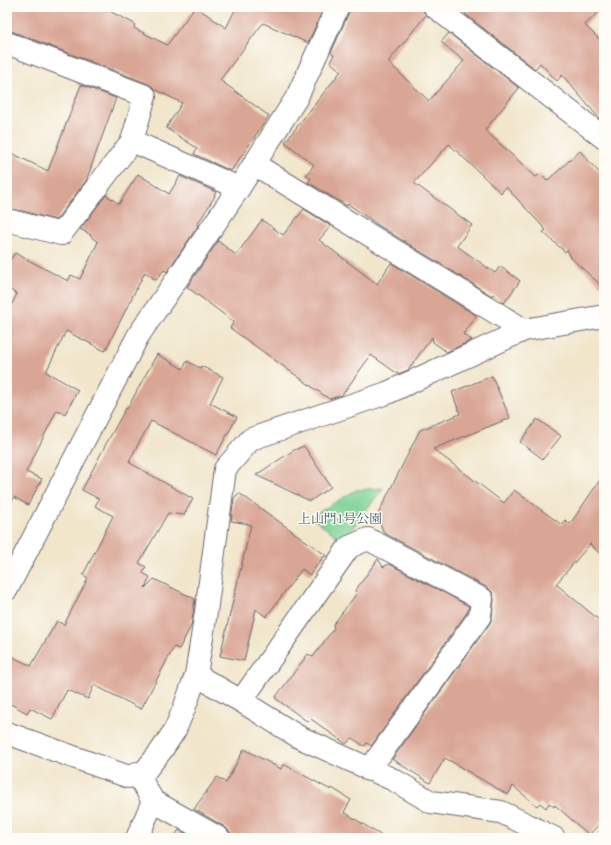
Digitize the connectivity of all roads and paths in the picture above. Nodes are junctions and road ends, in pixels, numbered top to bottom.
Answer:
1 (338, 7) edge
2 (435, 7) edge
3 (7, 42) edge
4 (604, 138) edge
5 (132, 141) junction
6 (254, 164) junction
7 (239, 188) junction
8 (7, 220) edge
9 (604, 316) edge
10 (524, 330) junction
11 (7, 589) edge
12 (196, 676) junction
13 (241, 701) junction
14 (7, 733) edge
15 (369, 770) junction
16 (137, 774) junction
17 (153, 801) junction
18 (137, 838) edge
19 (219, 838) edge
20 (554, 838) edge

1 - 6 street
2 - 4 street
3 - 5 street
5 - 7 street
5 - 8 street
6 - 7 street
6 - 10 street
7 - 11 street
9 - 10 street
10 - 12 street
12 - 13 street
12 - 16 street
13 - 15 street
13 - 15 street
14 - 16 street
15 - 20 street
16 - 17 street
17 - 18 street
17 - 19 street

